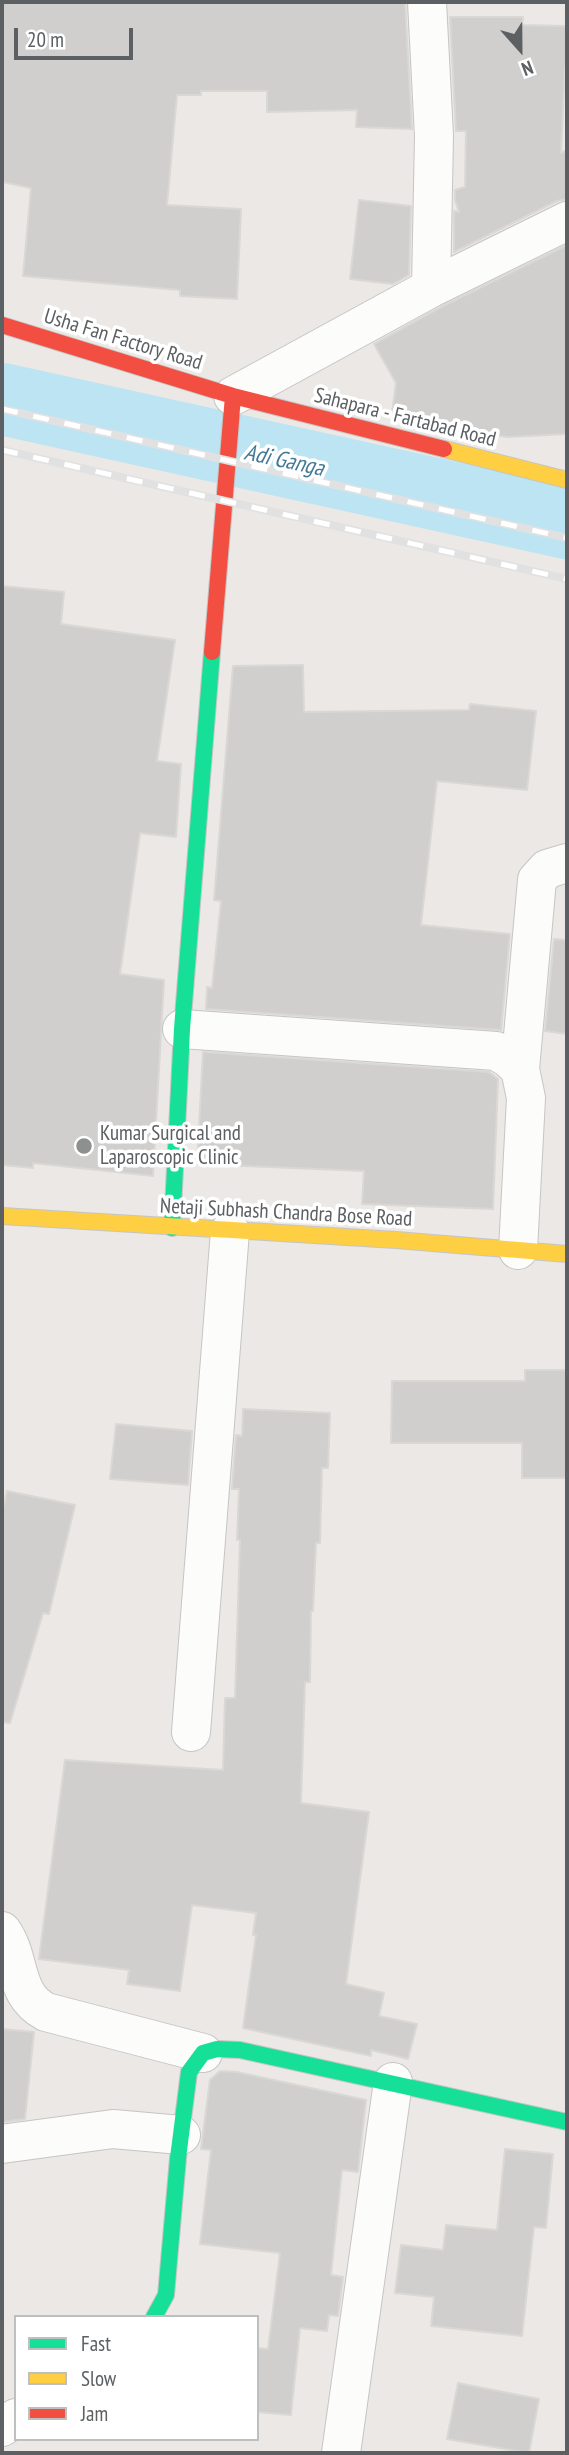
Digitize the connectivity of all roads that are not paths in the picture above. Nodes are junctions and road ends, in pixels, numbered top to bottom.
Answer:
1 (427, 2) edge
2 (567, 221) edge
3 (432, 288) junction
4 (2, 324) edge
5 (233, 396) junction
6 (567, 480) edge
7 (567, 863) edge
8 (182, 1030) junction
9 (520, 1069) junction
10 (2, 1216) edge
11 (172, 1228) junction
12 (230, 1231) junction
13 (518, 1250) junction
14 (567, 1254) edge
15 (191, 1732) dead end
16 (2, 1931) edge
17 (203, 2053) junction
18 (393, 2082) junction
19 (567, 2122) edge
20 (181, 2135) junction
21 (2, 2144) edge
22 (155, 2315) edge
23 (341, 2453) edge

1 - 3 street
2 - 3 street
3 - 5 street
4 - 5 street, Usha Fan Factory Road
5 - 6 street, Sahapara - Fartabad Road
5 - 8 street
7 - 9 street
8 - 9 street
8 - 11 street
9 - 13 street
10 - 11 street, Netaji Subhash Chandra Bose Road
11 - 12 street, Netaji Subhash Chandra Bose Road
12 - 13 street, Netaji Subhash Chandra Bose Road
12 - 15 street
13 - 14 street, Netaji Subhash Chandra Bose Road
16 - 17 street
17 - 18 street
17 - 20 street
18 - 19 street
18 - 23 street
20 - 21 street
20 - 22 street

